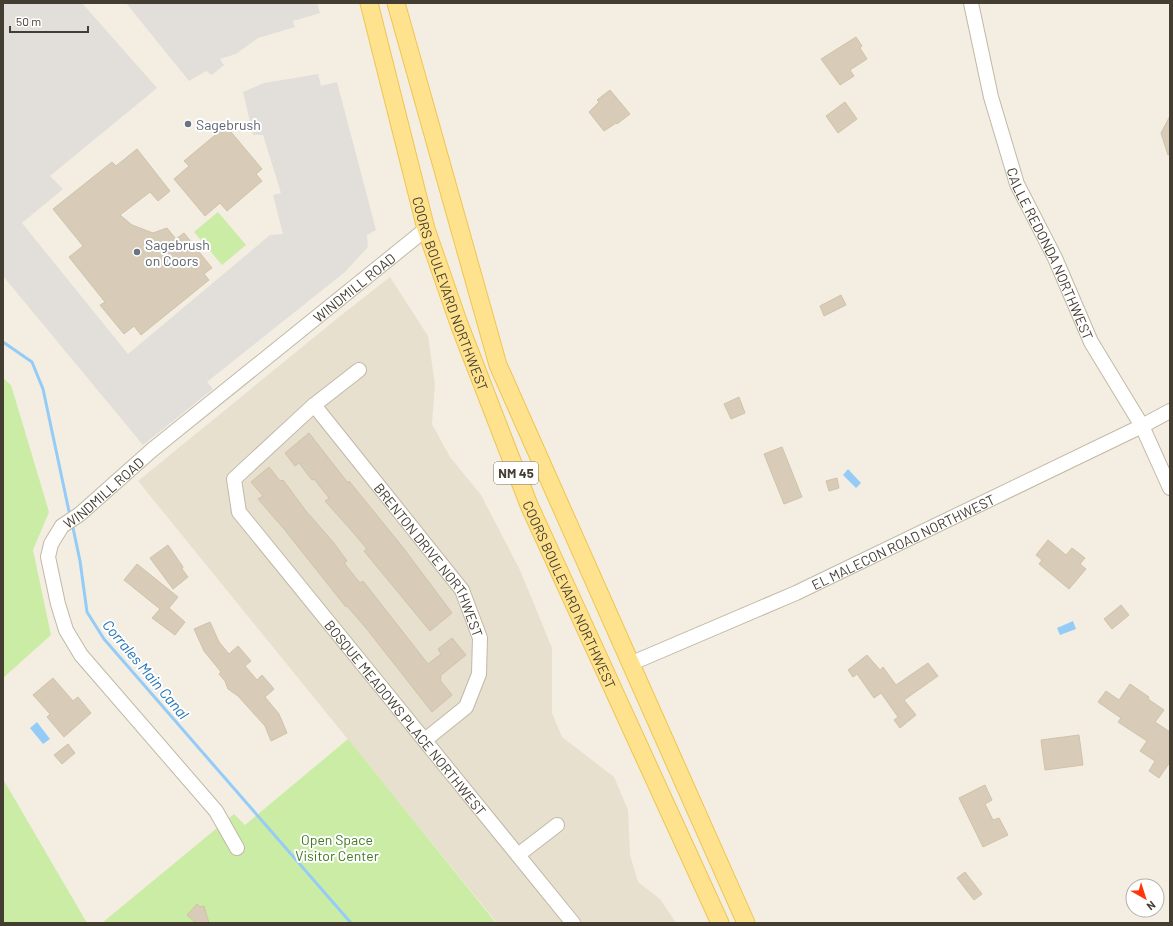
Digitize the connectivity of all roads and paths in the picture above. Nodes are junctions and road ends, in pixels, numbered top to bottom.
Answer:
1 (369, 3) edge
2 (396, 3) edge
3 (971, 3) edge
4 (426, 229) junction
5 (359, 370) dead end
6 (314, 405) junction
7 (1170, 411) edge
8 (1142, 426) junction
9 (1170, 488) edge
10 (632, 663) junction
11 (425, 740) junction
12 (557, 825) dead end
13 (238, 848) dead end
14 (518, 855) junction
15 (573, 923) edge
16 (720, 923) edge
17 (746, 923) edge

1 - 4 main road, COORS BOULEVARD NORTHWEST / NM 45
2 - 10 main road, COORS BOULEVARD NORTHWEST / NM 45
3 - 8 street, CALLE REDONDA NORTHWEST
4 - 13 street, WINDMILL ROAD
4 - 16 main road, COORS BOULEVARD NORTHWEST / NM 45
5 - 6 street
6 - 11 street, BRENTON DRIVE NORTHWEST
6 - 11 street, BOSQUE MEADOWS PLACE NORTHWEST
7 - 8 street, EL MALECON ROAD NORTHWEST
8 - 9 street, CALLE REDONDA NORTHWEST
8 - 10 street, EL MALECON ROAD NORTHWEST
10 - 17 main road, COORS BOULEVARD NORTHWEST / NM 45
11 - 14 street, BOSQUE MEADOWS PLACE NORTHWEST
12 - 14 street
14 - 15 street, BOSQUE MEADOWS PLACE NORTHWEST

